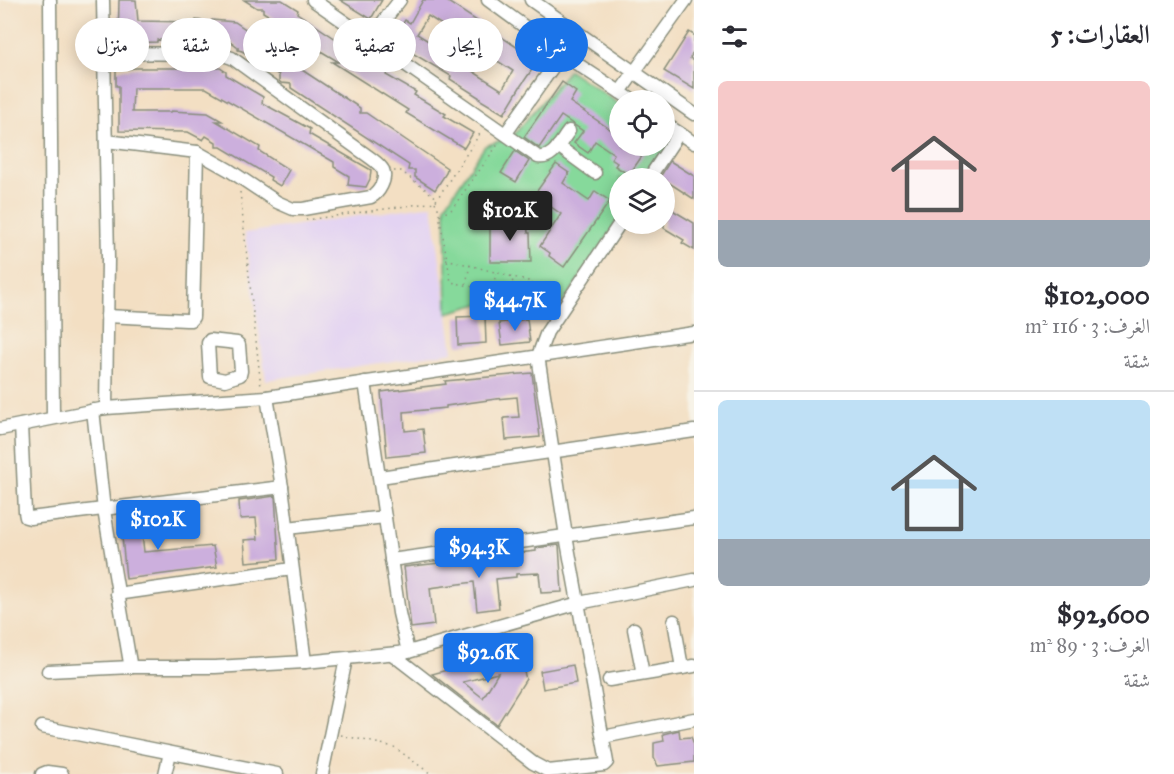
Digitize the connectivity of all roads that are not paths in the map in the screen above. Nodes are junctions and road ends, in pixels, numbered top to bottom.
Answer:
1 (50, 0) edge
2 (103, 0) edge
3 (313, 0) edge
4 (400, 0) edge
5 (488, 0) edge
6 (531, 0) edge
7 (686, 0) edge
8 (103, 18) edge
9 (338, 18) edge
10 (386, 18) edge
11 (515, 20) edge
12 (149, 53) edge
13 (588, 71) edge
14 (104, 72) edge
15 (416, 72) edge
16 (549, 72) edge
17 (634, 72) junction
18 (617, 90) edge
19 (621, 90) edge
20 (694, 114) edge
21 (675, 130) edge
22 (569, 131) dead end
23 (506, 133) junction
24 (679, 133) junction
25 (106, 141) junction
26 (694, 143) edge
27 (558, 146) junction
28 (197, 152) junction
29 (656, 168) edge
30 (595, 173) dead end
31 (613, 234) edge
32 (107, 316) junction
33 (694, 333) edge
34 (538, 356) junction
35 (225, 380) dead end
36 (365, 382) junction
37 (265, 397) junction
38 (225, 400) junction
39 (106, 408) junction
40 (93, 410) junction
41 (53, 417) junction
42 (21, 425) junction
43 (0, 429) edge
44 (694, 430) edge
45 (553, 451) junction
46 (380, 477) junction
47 (282, 487) junction
48 (104, 510) junction
49 (385, 517) junction
50 (694, 518) edge
51 (286, 528) junction
52 (566, 536) junction
53 (391, 560) junction
54 (292, 569) junction
55 (694, 580) edge
56 (117, 594) junction
57 (579, 603) junction
58 (674, 621) dead end
59 (634, 629) dead end
60 (408, 652) junction
61 (392, 654) junction
62 (346, 659) junction
63 (305, 662) junction
64 (132, 667) junction
65 (688, 667) edge
66 (48, 671) dead end
67 (643, 674) junction
68 (609, 680) dead end
69 (694, 719) edge
70 (42, 727) dead end
71 (603, 736) junction
72 (170, 753) junction
73 (42, 774) edge
74 (62, 774) edge
75 (165, 774) edge
76 (277, 774) edge
77 (322, 774) edge

1 - 41 street
2 - 8 street
3 - 9 street
4 - 10 street
5 - 11 street
6 - 17 street
7 - 17 street
12 - 28 street
13 - 18 street
14 - 25 street
15 - 23 street
16 - 23 street
17 - 19 street
17 - 20 street
21 - 24 street
22 - 27 street
23 - 27 street
24 - 26 street
24 - 29 street
25 - 28 street
25 - 32 street
27 - 30 street
28 - 32 street
31 - 34 street
32 - 39 street
33 - 34 street
34 - 36 street
34 - 45 street
35 - 38 street
36 - 37 street
36 - 46 street
37 - 38 street
37 - 47 street
38 - 39 street
39 - 40 street
40 - 41 street
40 - 48 street
41 - 42 street
42 - 43 street
42 - 48 street
44 - 45 street
45 - 46 street
45 - 52 street
46 - 49 street
47 - 48 street
47 - 51 street
48 - 56 street
49 - 51 street
49 - 53 street
50 - 52 street
51 - 54 street
52 - 53 street
52 - 57 street
53 - 60 street
54 - 56 street
54 - 63 street
55 - 57 street
56 - 64 street
57 - 60 street
57 - 71 street
58 - 65 street
59 - 67 street
60 - 61 street
61 - 62 street
61 - 71 street
62 - 63 street
62 - 77 street
63 - 64 street
64 - 66 street
65 - 67 street
67 - 68 street
69 - 71 street
70 - 72 street
72 - 75 street
72 - 76 street
73 - 74 street

